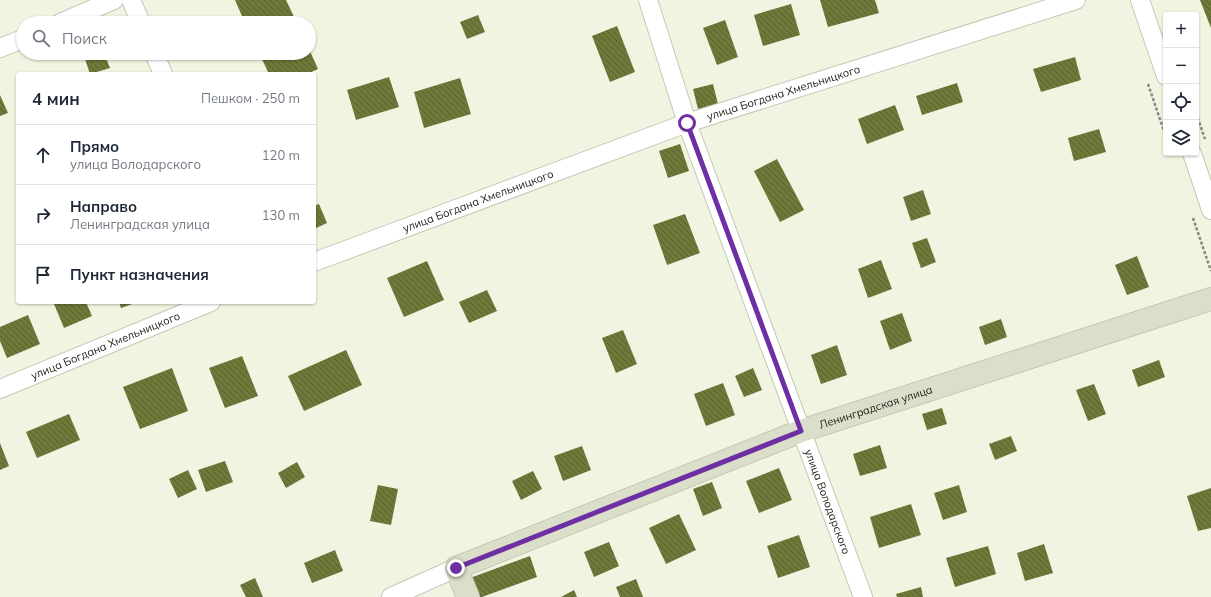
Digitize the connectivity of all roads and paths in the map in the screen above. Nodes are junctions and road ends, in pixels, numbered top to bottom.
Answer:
1 (114, 0) edge
2 (131, 0) edge
3 (648, 0) edge
4 (1076, 0) edge
5 (1140, 0) edge
6 (76, 16) edge
7 (138, 16) edge
8 (16, 42) edge
9 (0, 48) edge
10 (157, 60) edge
11 (1163, 67) edge
12 (162, 72) edge
13 (687, 123) junction
14 (1199, 149) edge
15 (1211, 210) edge
16 (316, 261) edge
17 (1211, 299) edge
18 (206, 304) edge
19 (0, 389) edge
20 (801, 431) junction
21 (456, 568) junction
22 (391, 597) edge
23 (468, 597) edge
24 (863, 597) edge

1 - 6 street
2 - 7 street
3 - 13 street, улица Володарского
4 - 13 street, улица Богдана Хмельницкого
5 - 11 street
8 - 9 street
10 - 12 street
13 - 16 street, улица Богдана Хмельницкого
13 - 20 street, улица Володарского
14 - 15 street
17 - 20 street, Ленинградская улица
18 - 19 street, улица Богдана Хмельницкого
20 - 21 street, Ленинградская улица
20 - 24 street, улица Володарского
21 - 22 street, Ленинградская улица
21 - 23 street

